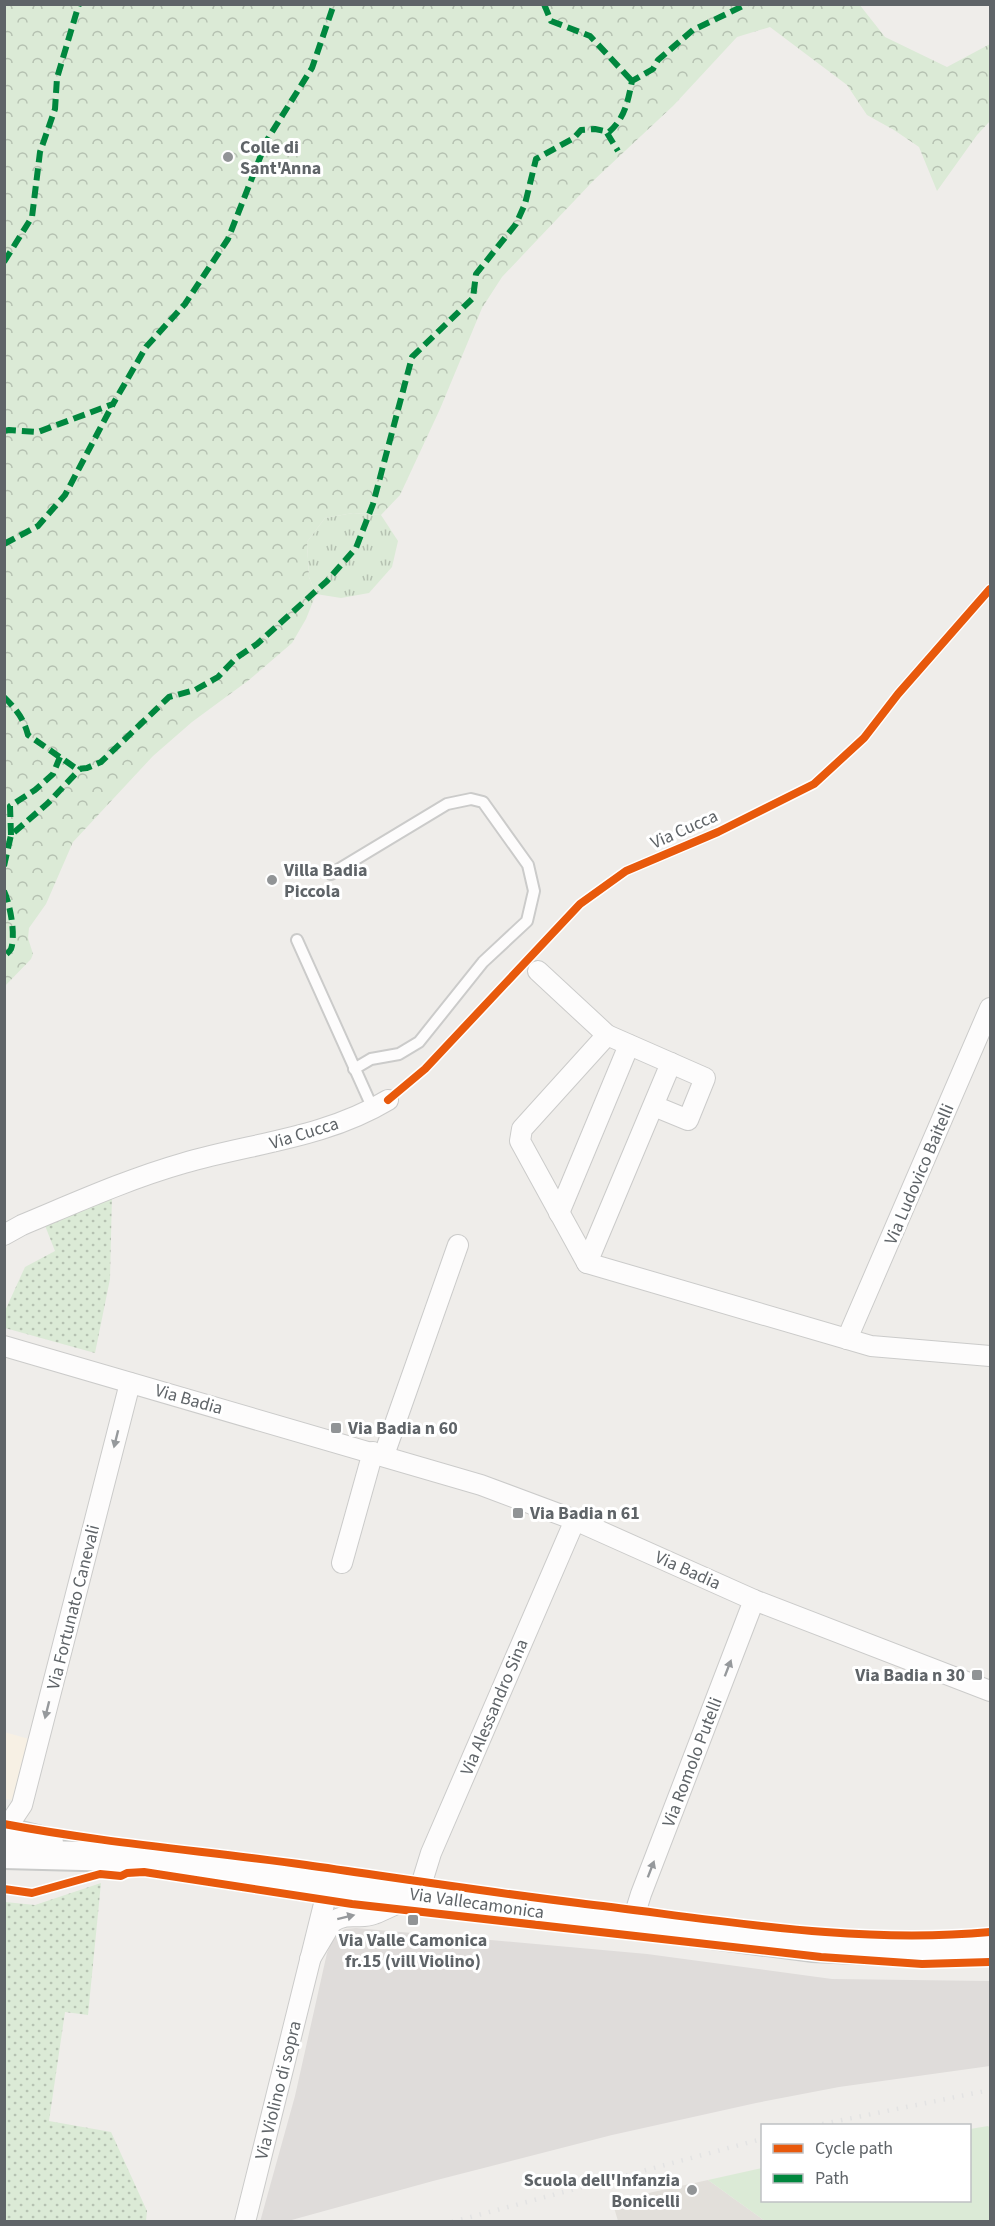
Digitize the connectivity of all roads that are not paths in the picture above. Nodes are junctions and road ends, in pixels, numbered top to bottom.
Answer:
1 (331, 874) dead end
2 (297, 940) dead end
3 (538, 971) dead end
4 (990, 1008) edge
5 (607, 1035) junction
6 (629, 1045) junction
7 (671, 1063) junction
8 (354, 1069) junction
9 (381, 1105) joint
10 (654, 1106) junction
11 (559, 1213) junction
12 (4, 1235) edge
13 (458, 1245) dead end
14 (587, 1263) junction
15 (847, 1340) junction
16 (4, 1346) edge
17 (990, 1356) edge
18 (130, 1383) junction
19 (379, 1454) junction
20 (575, 1520) junction
21 (342, 1563) dead end
22 (754, 1600) junction
23 (990, 1691) edge
24 (4, 1826) edge
25 (4, 1833) edge
26 (4, 1854) edge
27 (107, 1856) junction
28 (329, 1884) junction
29 (418, 1895) junction
30 (635, 1925) junction
31 (990, 1947) edge
32 (310, 1959) junction
33 (245, 2222) edge

1 - 8 lane
2 - 8 lane
3 - 5 street
4 - 15 street, Via Ludovico Baitelli
5 - 6 street
5 - 11 street
6 - 7 street
6 - 11 street
7 - 10 street
7 - 10 street
8 - 9 lane
9 - 12 street, Via Cucca
10 - 14 street
11 - 14 street
13 - 19 street
14 - 15 street
15 - 17 street
16 - 18 street, Via Badia
18 - 19 street, Via Badia
18 -> 24 street, Via Fortunato Canevali
19 - 20 street, Via Badia
19 - 21 street
20 - 22 street, Via Badia
20 - 29 street, Via Alessandro Sina
22 - 23 street, Via Badia
30 -> 22 street, Via Romolo Putelli
25 - 27 main road, Via Vallecamonica
26 - 27 main road, Via Vallecamonica
27 - 28 main road, Via Vallecamonica
28 - 29 main road, Via Vallecamonica
28 - 32 street, Via Violino di sopra
29 - 30 main road, Via Vallecamonica
32 -> 29 street, Via Violino di sopra
30 - 31 main road, Via Vallecamonica
32 - 33 street, Via Violino di sopra

